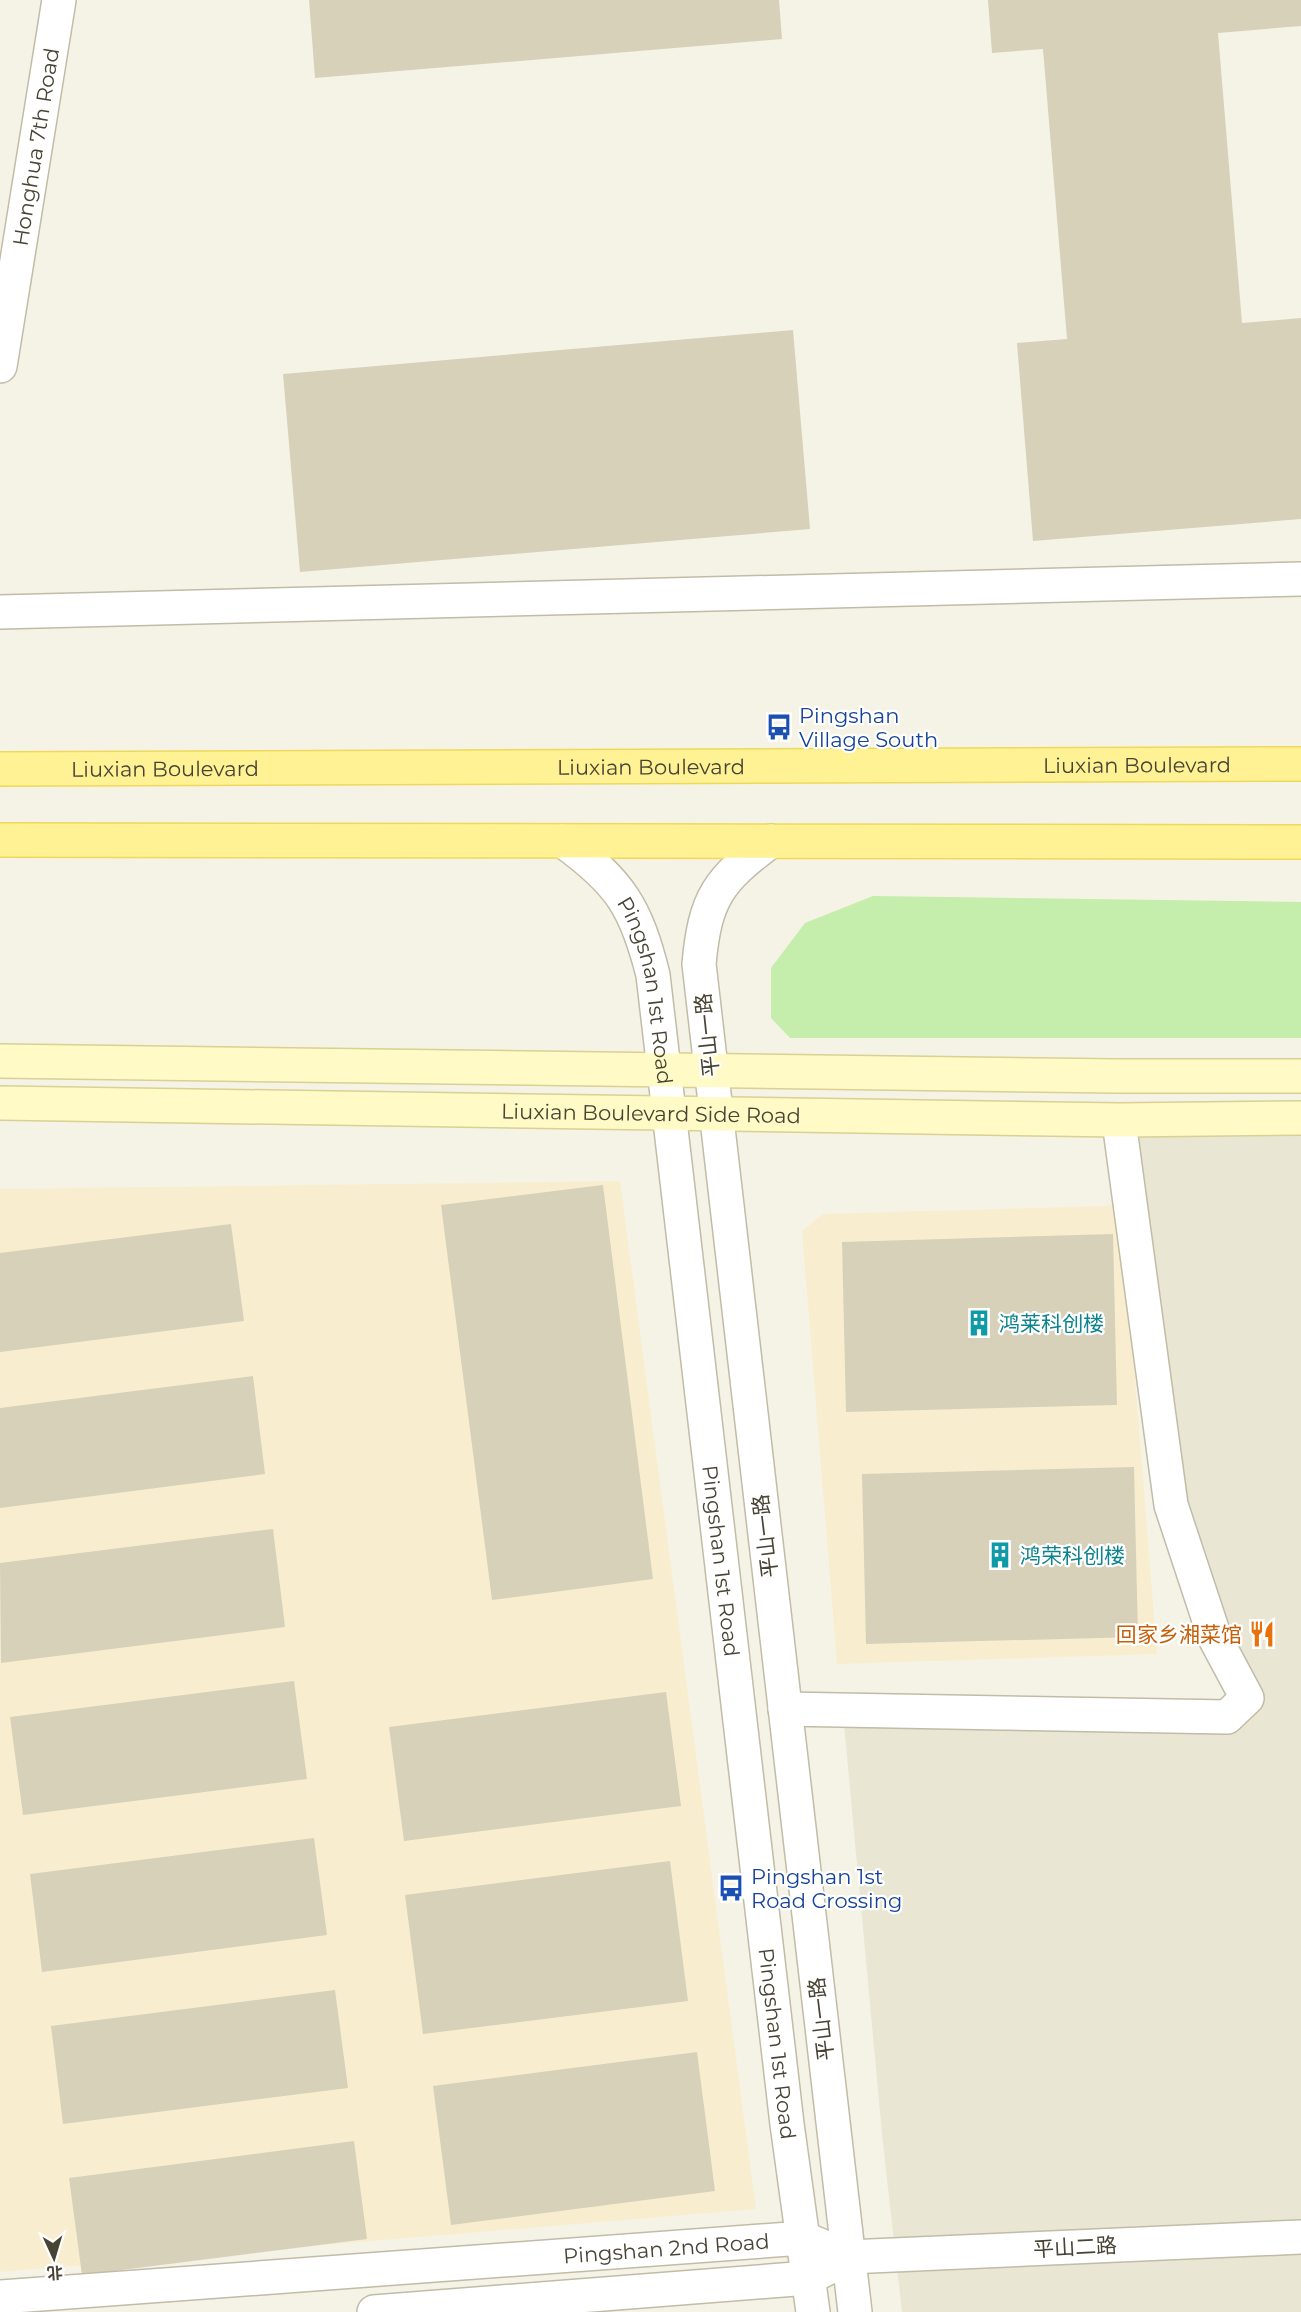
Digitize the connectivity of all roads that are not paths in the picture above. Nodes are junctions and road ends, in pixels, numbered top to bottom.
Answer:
1 (59, 0) edge
2 (0, 366) edge
3 (1301, 579) edge
4 (0, 612) edge
5 (1301, 764) edge
6 (0, 769) edge
7 (0, 840) edge
8 (564, 841) junction
9 (771, 841) junction
10 (1301, 842) edge
11 (0, 1061) edge
12 (665, 1070) junction
13 (711, 1071) junction
14 (1301, 1076) edge
15 (0, 1103) edge
16 (670, 1114) junction
17 (716, 1114) junction
18 (1301, 1118) edge
19 (1120, 1129) dead end
20 (785, 1709) junction
21 (1301, 2237) edge
22 (803, 2238) junction
23 (848, 2258) junction
24 (808, 2278) junction
25 (0, 2297) edge
26 (374, 2312) edge
27 (813, 2312) edge
28 (855, 2312) edge

1 - 2 street, Honghua 7th Road
3 - 4 street
5 - 6 main road, Liuxian Boulevard
7 - 8 main road
8 - 9 main road
8 - 12 street, Pingshan 1st Road
9 - 10 main road
9 - 13 street, 平山一路
11 - 12 main road, Liuxian Boulevard Side Road
12 - 13 main road, Liuxian Boulevard Side Road
12 - 16 street, Pingshan 1st Road
13 - 14 main road, Liuxian Boulevard Side Road
13 - 17 street, 平山一路
15 - 16 main road, Liuxian Boulevard Side Road
16 - 17 main road, Liuxian Boulevard Side Road
16 - 22 street, Pingshan 1st Road
17 - 18 main road, Liuxian Boulevard Side Road
17 - 20 street, 平山一路
19 - 20 street
20 - 23 street, 平山一路
21 - 23 street, 平山二路
22 - 23 street, Pingshan 2nd Road
22 - 24 street, Pingshan 1st Road
22 - 25 street, Pingshan 2nd Road
23 - 24 street, Pingshan 2nd Road
23 - 28 street
24 - 26 street, Pingshan 2nd Road
24 - 27 street, Pingshan 1st Road

